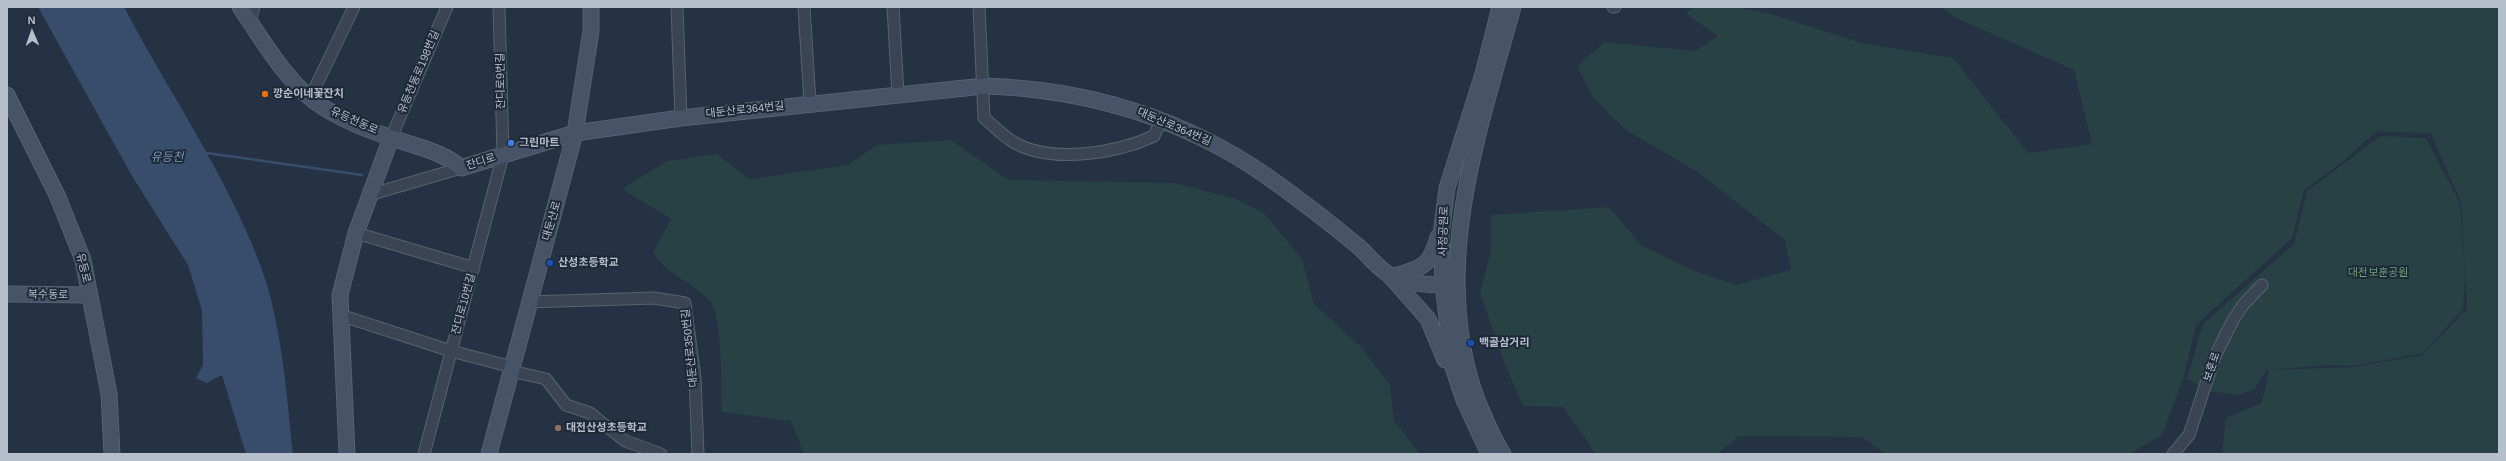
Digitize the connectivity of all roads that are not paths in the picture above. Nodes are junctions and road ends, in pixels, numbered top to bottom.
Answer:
1 (240, 7) edge
2 (354, 7) edge
3 (448, 7) edge
4 (499, 7) edge
5 (591, 7) edge
6 (677, 7) edge
7 (804, 7) edge
8 (893, 7) edge
9 (979, 7) edge
10 (1500, 7) edge
11 (1513, 7) edge
12 (252, 14) edge
13 (984, 86) junction
14 (898, 94) junction
15 (7, 95) edge
16 (310, 98) junction
17 (810, 103) junction
18 (680, 118) junction
19 (1161, 121) junction
20 (575, 133) junction
21 (391, 138) junction
22 (503, 155) junction
23 (461, 168) junction
24 (369, 195) junction
25 (1444, 206) junction
26 (356, 233) junction
27 (474, 268) junction
28 (1391, 277) junction
29 (1449, 285) junction
30 (2262, 285) dead end
31 (7, 294) edge
32 (89, 295) junction
33 (528, 302) junction
34 (340, 315) junction
35 (451, 351) junction
36 (512, 369) junction
37 (1464, 400) junction
38 (112, 454) edge
39 (347, 454) edge
40 (424, 454) edge
41 (489, 454) edge
42 (661, 454) edge
43 (698, 454) edge
44 (1489, 454) edge
45 (1503, 454) edge
46 (2173, 454) edge

1 - 12 main road, 유등천동로
2 - 16 street
3 - 21 street, 유등천동로198번길
4 - 22 street, 잔디로9번길
5 - 20 main road, 대둔산로
6 - 18 street
7 - 17 street
8 - 14 street
9 - 13 street
10 - 25 main road, 사정공원로
11 - 29 main road, 사정공원로
12 - 16 main road, 유등천동로
13 - 14 main road, 대둔산로364번길
13 - 19 main road, 대둔산로364번길
13 - 19 street
14 - 17 main road, 대둔산로364번길
15 - 32 main road, 유등로
16 - 21 main road, 유등천동로
17 - 18 main road, 대둔산로364번길
18 - 20 main road, 대둔산로364번길
19 - 28 main road, 대둔산로364번길
20 - 22 main road, 잔디로
20 - 33 main road, 대둔산로
21 - 23 main road, 잔디로
21 - 24 main road, 유등천동로
22 - 23 main road, 잔디로
22 - 27 street, 잔디로10번길
23 - 24 street
24 - 26 main road, 유등천동로
25 - 28 main road
25 - 29 main road, 사정공원로
26 - 27 street
26 - 34 main road, 유등천동로
27 - 35 street, 잔디로10번길
28 - 29 main road, 대둔산로364번길
28 - 37 main road
29 - 37 main road, 사정공원로
29 - 45 main road, 사정공원로
30 - 46 street, 보훈로
31 - 32 main road, 복수동로
32 - 38 main road, 유등로
33 - 36 main road, 대둔산로
33 - 43 street, 대둔산로350번길
34 - 35 street
34 - 39 main road, 유등천동로
35 - 36 street
35 - 40 street, 잔디로10번길
36 - 41 main road, 대둔산로
36 - 42 street
37 - 44 main road, 사정공원로

